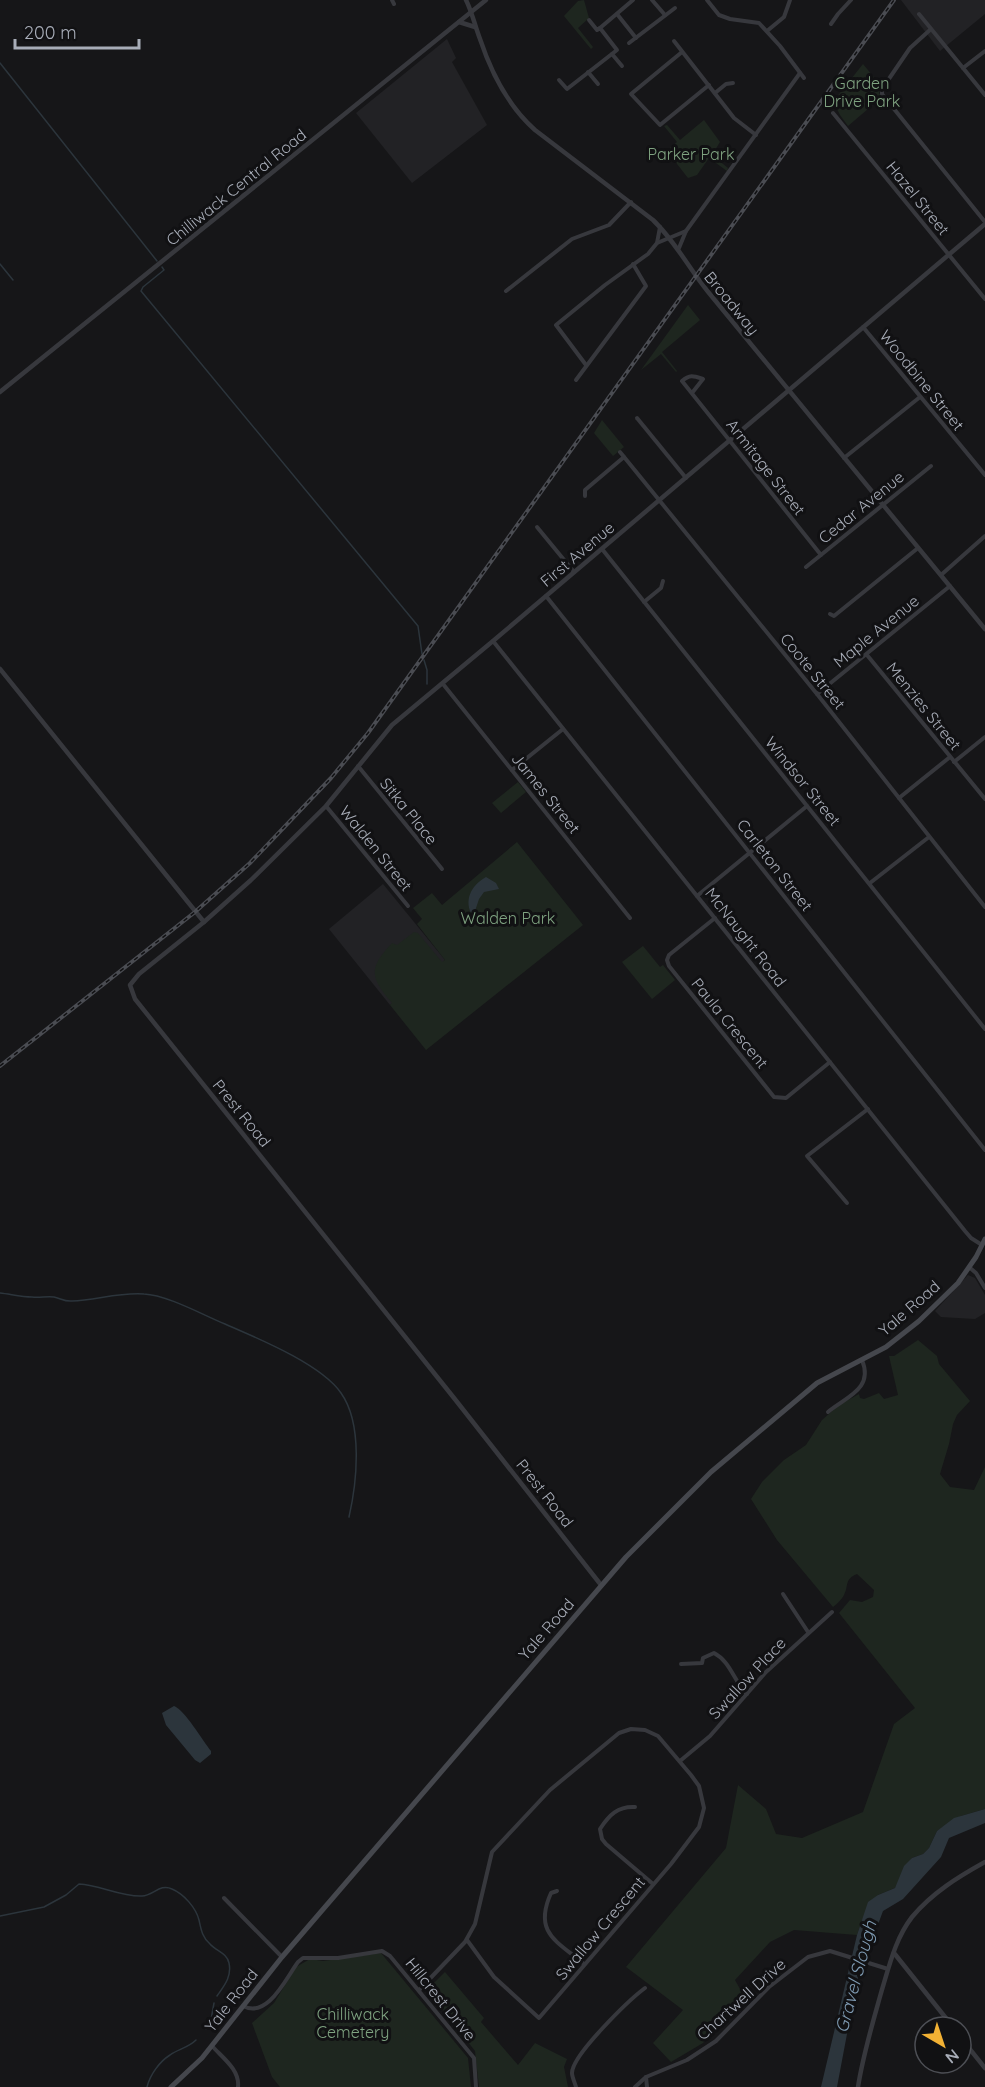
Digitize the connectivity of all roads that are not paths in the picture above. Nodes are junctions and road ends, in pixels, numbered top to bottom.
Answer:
1 (466, 0) edge
2 (486, 0) edge
3 (633, 0) edge
4 (652, 0) edge
5 (707, 0) edge
6 (790, 0) edge
7 (851, 0) edge
8 (675, 8) dead end
9 (471, 12) junction
10 (617, 14) junction
11 (918, 14) dead end
12 (664, 15) junction
13 (589, 20) dead end
14 (459, 22) junction
15 (831, 24) dead end
16 (475, 27) junction
17 (600, 28) junction
18 (931, 29) junction
19 (767, 32) junction
20 (636, 38) junction
21 (674, 41) dead end
22 (629, 43) dead end
23 (985, 51) edge
24 (682, 52) junction
25 (612, 54) junction
26 (622, 66) dead end
27 (963, 68) junction
28 (588, 72) junction
29 (800, 73) junction
30 (804, 78) dead end
31 (559, 80) dead end
32 (733, 83) dead end
33 (598, 84) dead end
34 (709, 85) junction
35 (715, 93) junction
36 (985, 95) edge
37 (833, 113) dead end
38 (756, 135) junction
39 (631, 202) junction
40 (985, 223) edge
41 (660, 226) junction
42 (686, 231) junction
43 (670, 236) junction
44 (657, 243) junction
45 (679, 248) junction
46 (949, 255) junction
47 (633, 264) junction
48 (506, 291) dead end
49 (985, 299) edge
50 (863, 327) junction
51 (586, 365) junction
52 (576, 380) dead end
53 (789, 391) junction
54 (0, 392) edge
55 (692, 393) junction
56 (920, 397) junction
57 (637, 418) dead end
58 (729, 441) junction
59 (620, 452) dead end
60 (624, 457) junction
61 (844, 459) junction
62 (932, 466) dead end
63 (985, 476) edge
64 (686, 478) junction
65 (585, 496) dead end
66 (659, 501) junction
67 (883, 506) junction
68 (537, 527) dead end
69 (985, 536) edge
70 (918, 548) junction
71 (602, 549) junction
72 (821, 555) junction
73 (806, 567) dead end
74 (574, 572) junction
75 (941, 574) junction
76 (663, 581) dead end
77 (950, 586) junction
78 (546, 596) junction
79 (644, 602) junction
80 (830, 614) dead end
81 (985, 629) edge
82 (493, 641) junction
83 (867, 655) junction
84 (0, 669) edge
85 (443, 684) junction
86 (817, 694) junction
87 (563, 729) junction
88 (985, 738) edge
89 (950, 757) junction
90 (954, 762) junction
91 (358, 766) junction
92 (512, 770) junction
93 (899, 798) junction
94 (985, 799) edge
95 (326, 806) junction
96 (807, 806) junction
97 (929, 837) junction
98 (750, 853) junction
99 (442, 869) dead end
100 (870, 883) junction
101 (697, 896) junction
102 (408, 906) dead end
103 (985, 907) edge
104 (630, 918) dead end
105 (716, 918) junction
106 (204, 922) junction
107 (985, 1029) edge
108 (830, 1062) junction
109 (868, 1108) junction
110 (985, 1150) edge
111 (846, 1203) dead end
112 (985, 1239) edge
113 (982, 1245) junction
114 (969, 1267) junction
115 (985, 1288) edge
116 (862, 1359) junction
117 (828, 1412) dead end
118 (601, 1585) junction
119 (783, 1594) dead end
120 (831, 1612) dead end
121 (808, 1632) junction
122 (681, 1664) dead end
123 (747, 1694) junction
124 (680, 1761) junction
125 (635, 1807) dead end
126 (985, 1862) edge
127 (653, 1884) junction
128 (557, 1891) dead end
129 (224, 1898) dead end
130 (466, 1940) junction
131 (894, 1953) junction
132 (282, 1957) junction
133 (584, 1964) junction
134 (888, 1969) junction
135 (645, 1988) dead end
136 (419, 1990) junction
137 (243, 2006) junction
138 (943, 2015) edge
139 (212, 2046) junction
140 (973, 2053) edge
141 (985, 2068) edge
142 (646, 2078) junction
143 (171, 2087) edge
144 (238, 2087) edge
145 (476, 2087) edge
146 (576, 2087) edge
147 (635, 2087) edge
148 (647, 2087) edge
149 (858, 2087) edge

1 - 9 street, Broadway
2 - 9 street, Chilliwack Central Road
3 - 10 street
4 - 12 street
5 - 19 street
6 - 19 street
7 - 15 street
8 - 12 street
9 - 14 street, Chilliwack Central Road
9 - 16 street, Broadway
10 - 17 street
10 - 20 street
11 - 18 street
12 - 20 street
13 - 17 street
14 - 16 street
14 - 54 street, Chilliwack Central Road
16 - 39 street, Broadway
17 - 25 street
18 - 27 street
18 - 40 street
19 - 29 street
20 - 22 street
21 - 24 street
23 - 27 street
24 - 34 street
24 - 34 street
25 - 26 street
25 - 28 street
27 - 36 street
28 - 31 street
28 - 33 street
29 - 30 street
29 - 38 street
32 - 35 street
34 - 35 street
35 - 38 street
37 - 46 street, Hazel Street
38 - 42 street
39 - 41 street, Broadway
39 - 48 street
40 - 46 street, First Avenue
41 - 43 street, Broadway
41 - 44 street
42 - 43 street
42 - 45 street
43 - 44 street
43 - 45 street, Broadway
44 - 47 street
45 - 53 street, Broadway
46 - 49 street, Hazel Street
46 - 50 street, First Avenue
47 - 51 street
47 - 51 street
50 - 53 street, First Avenue
50 - 56 street, Woodbine Street
51 - 52 street
53 - 58 street, First Avenue
53 - 61 street, Broadway
55 - 55 street
55 - 58 street, Armitage Street
56 - 61 street
56 - 63 street, Woodbine Street
57 - 64 street
58 - 64 street, First Avenue
58 - 72 street, Armitage Street
59 - 60 street, Coote Street
60 - 65 street
60 - 66 street, Coote Street
61 - 67 street, Broadway
62 - 67 street, Cedar Avenue
64 - 66 street, First Avenue
66 - 71 street, First Avenue
66 - 86 street, Coote Street
67 - 70 street, Broadway
67 - 72 street, Cedar Avenue
68 - 74 street
69 - 75 street
70 - 75 street, Broadway
70 - 80 street
71 - 74 street, First Avenue
71 - 79 street, Windsor Street
72 - 73 street, Cedar Avenue
74 - 78 street, First Avenue
75 - 77 street, Broadway
76 - 79 street
77 - 81 street, Broadway
77 - 83 street, Maple Avenue
78 - 82 street, First Avenue
78 - 98 street, Carleton Street
79 - 96 street, Windsor Street
82 - 85 street, First Avenue
82 - 87 street, McNaught Road
83 - 86 street, Maple Avenue
83 - 89 street, Menzies Street
84 - 106 street
85 - 91 street, First Avenue
85 - 92 street, James Street
86 - 93 street, Coote Street
87 - 92 street
87 - 101 street, McNaught Road
88 - 90 street
89 - 90 street, Menzies Street
89 - 93 street
90 - 94 street, Menzies Street
91 - 95 street, First Avenue
91 - 99 street, Sitka Place
92 - 104 street, James Street
93 - 97 street, Coote Street
95 - 102 street, Walden Street
95 - 106 street, First Avenue
96 - 98 street
96 - 100 street, Windsor Street
97 - 100 street
97 - 103 street, Coote Street
98 - 101 street
98 - 110 street, Carleton Street
100 - 107 street, Windsor Street
101 - 105 street, McNaught Road
105 - 108 street, McNaught Road
105 - 108 street, Paula Crescent
106 - 118 street, Prest Road
108 - 109 street, McNaught Road
109 - 111 street
109 - 113 street, McNaught Road
112 - 113 main road, Yale Road
113 - 114 main road, Yale Road
114 - 115 street
114 - 116 main road, Yale Road
116 - 117 street
116 - 118 main road, Yale Road
118 - 132 main road, Yale Road
119 - 121 street
120 - 121 street, Swallow Place
121 - 123 street, Swallow Place
122 - 123 street
123 - 124 street, Swallow Place
124 - 127 street, Swallow Crescent
124 - 130 street, Swallow Crescent
125 - 127 street
126 - 131 street
127 - 133 street, Swallow Crescent
128 - 133 street
129 - 132 street
130 - 133 street, Swallow Crescent
130 - 136 street
131 - 134 street
131 - 138 street
132 - 137 main road, Yale Road
134 - 142 street, Chartwell Drive
134 - 149 street
135 - 146 street
136 - 137 street, Hillcrest Drive
136 - 145 street, Hillcrest Drive
137 - 139 main road, Yale Road
139 - 143 main road, Yale Road
139 - 144 street
140 - 141 street
142 - 147 street, Chartwell Drive
142 - 148 street

